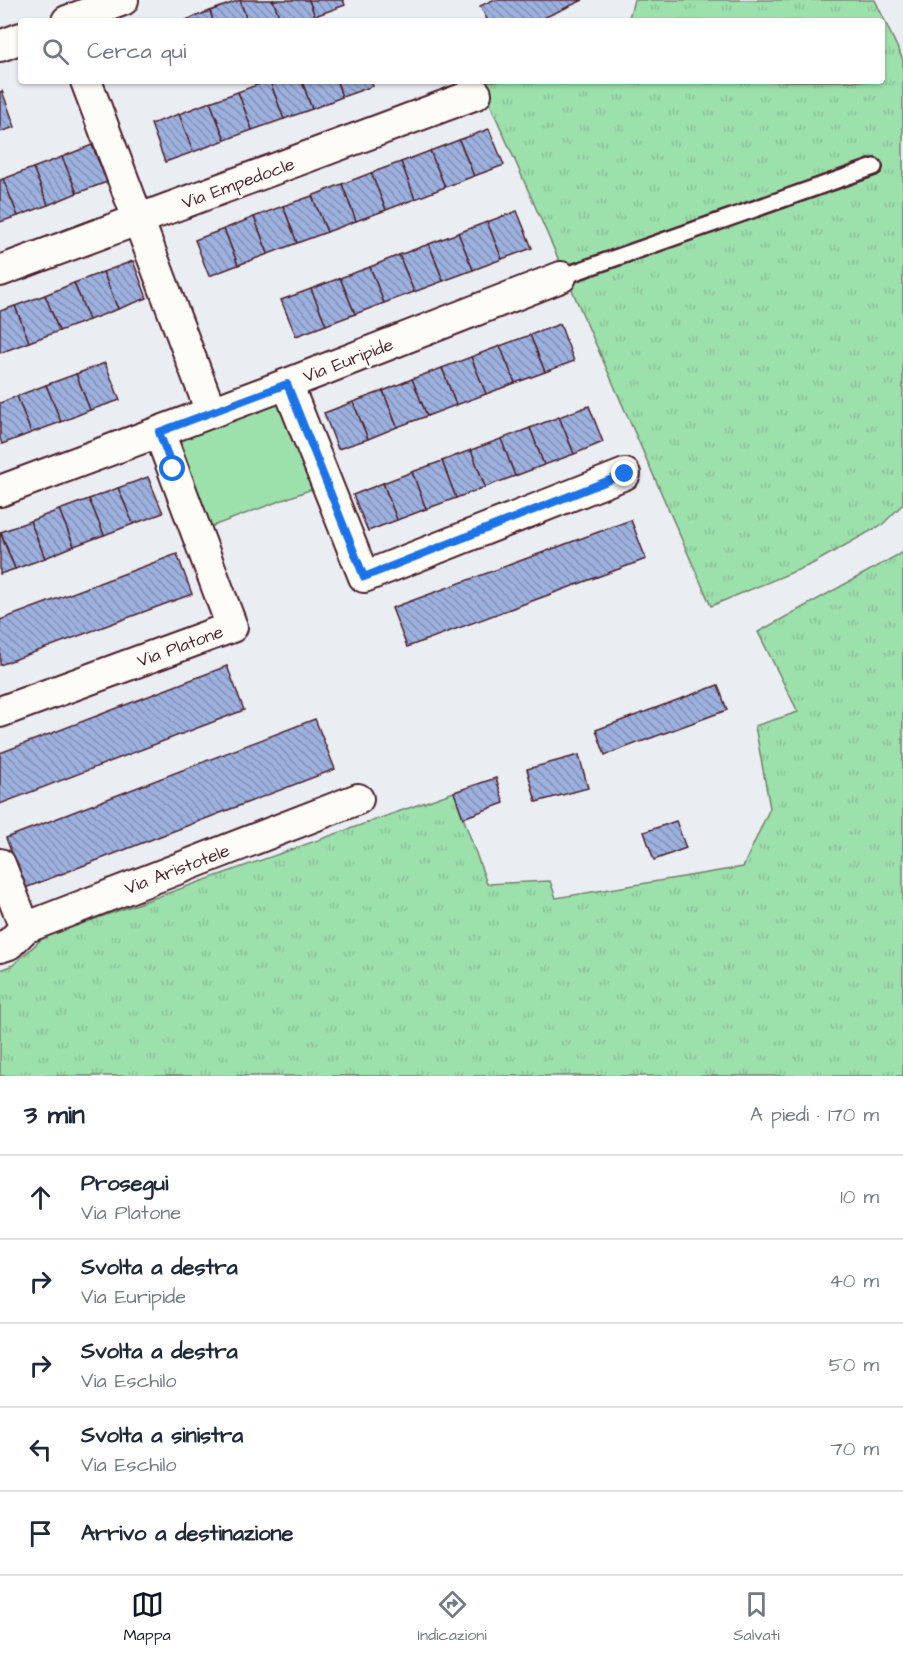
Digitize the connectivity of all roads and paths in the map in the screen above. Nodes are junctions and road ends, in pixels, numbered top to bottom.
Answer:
1 (120, 1) edge
2 (74, 18) edge
3 (18, 39) edge
4 (0, 46) edge
5 (87, 84) edge
6 (476, 94) dead end
7 (874, 167) dead end
8 (138, 220) junction
9 (0, 271) edge
10 (561, 277) joint
11 (287, 384) junction
12 (211, 412) junction
13 (159, 432) junction
14 (625, 474) dead end
15 (0, 491) edge
16 (0, 712) edge
17 (358, 799) dead end
18 (0, 864) edge
19 (25, 928) junction
20 (0, 947) edge

1 - 2 street
3 - 4 street
5 - 8 street
6 - 8 street, Via Empedocle
7 - 10 lane
8 - 9 street, Via Empedocle
8 - 12 street
10 - 11 street, Via Euripide
11 - 12 street, Via Euripide
11 - 14 street
12 - 13 street, Via Euripide
13 - 15 street, Via Euripide
13 - 16 street, Via Platone
17 - 19 street, Via Aristotele
18 - 19 street
19 - 20 street, Via Aristotele

